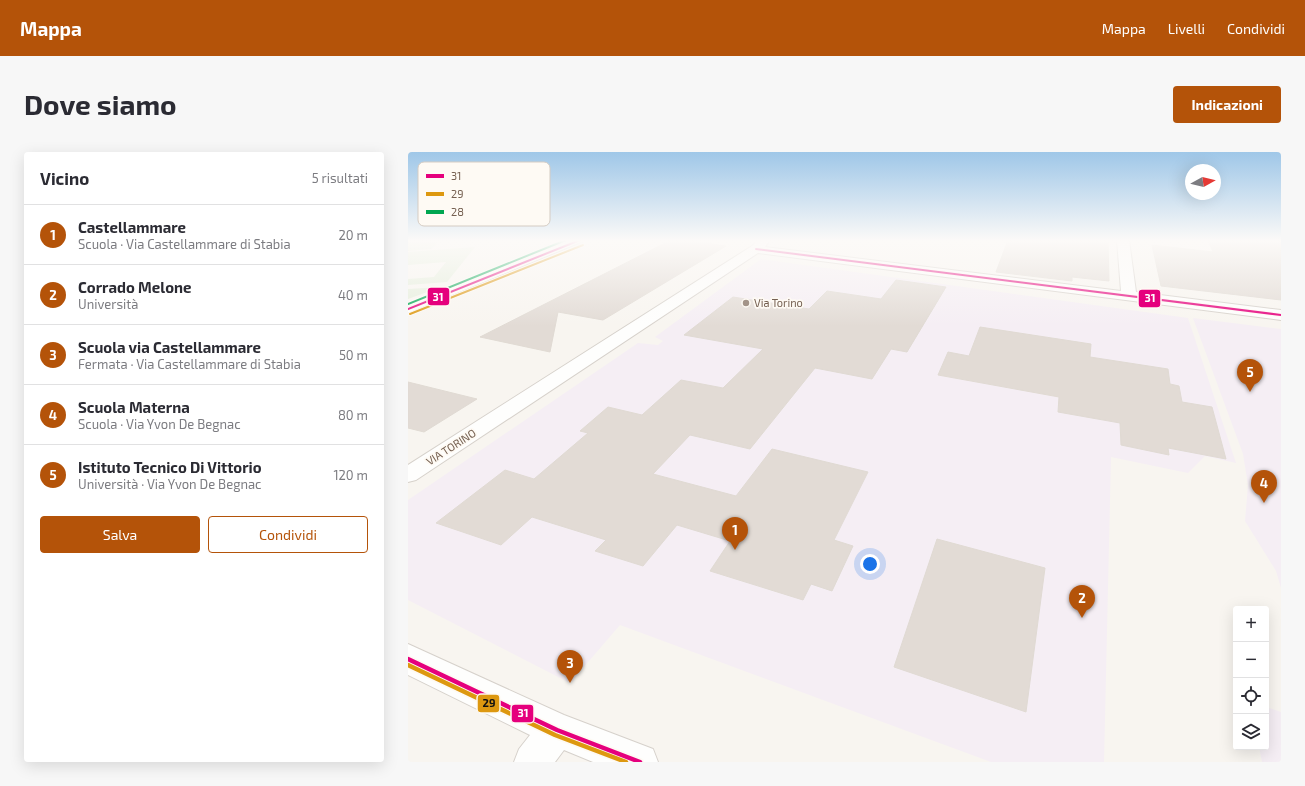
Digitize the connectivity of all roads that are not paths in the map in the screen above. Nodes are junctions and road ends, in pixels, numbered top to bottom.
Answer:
1 (510, 268) edge
2 (725, 268) edge
3 (914, 268) edge
4 (1126, 268) edge
5 (1128, 296) junction
6 (408, 309) edge
7 (1281, 315) edge
8 (408, 475) edge
9 (408, 659) edge
10 (557, 730) junction
11 (532, 762) edge
12 (640, 762) edge

1 - 6 street
2 - 8 street, VIA TORINO
3 - 5 street
4 - 5 street
5 - 7 street
9 - 10 street
10 - 11 street
10 - 12 street

